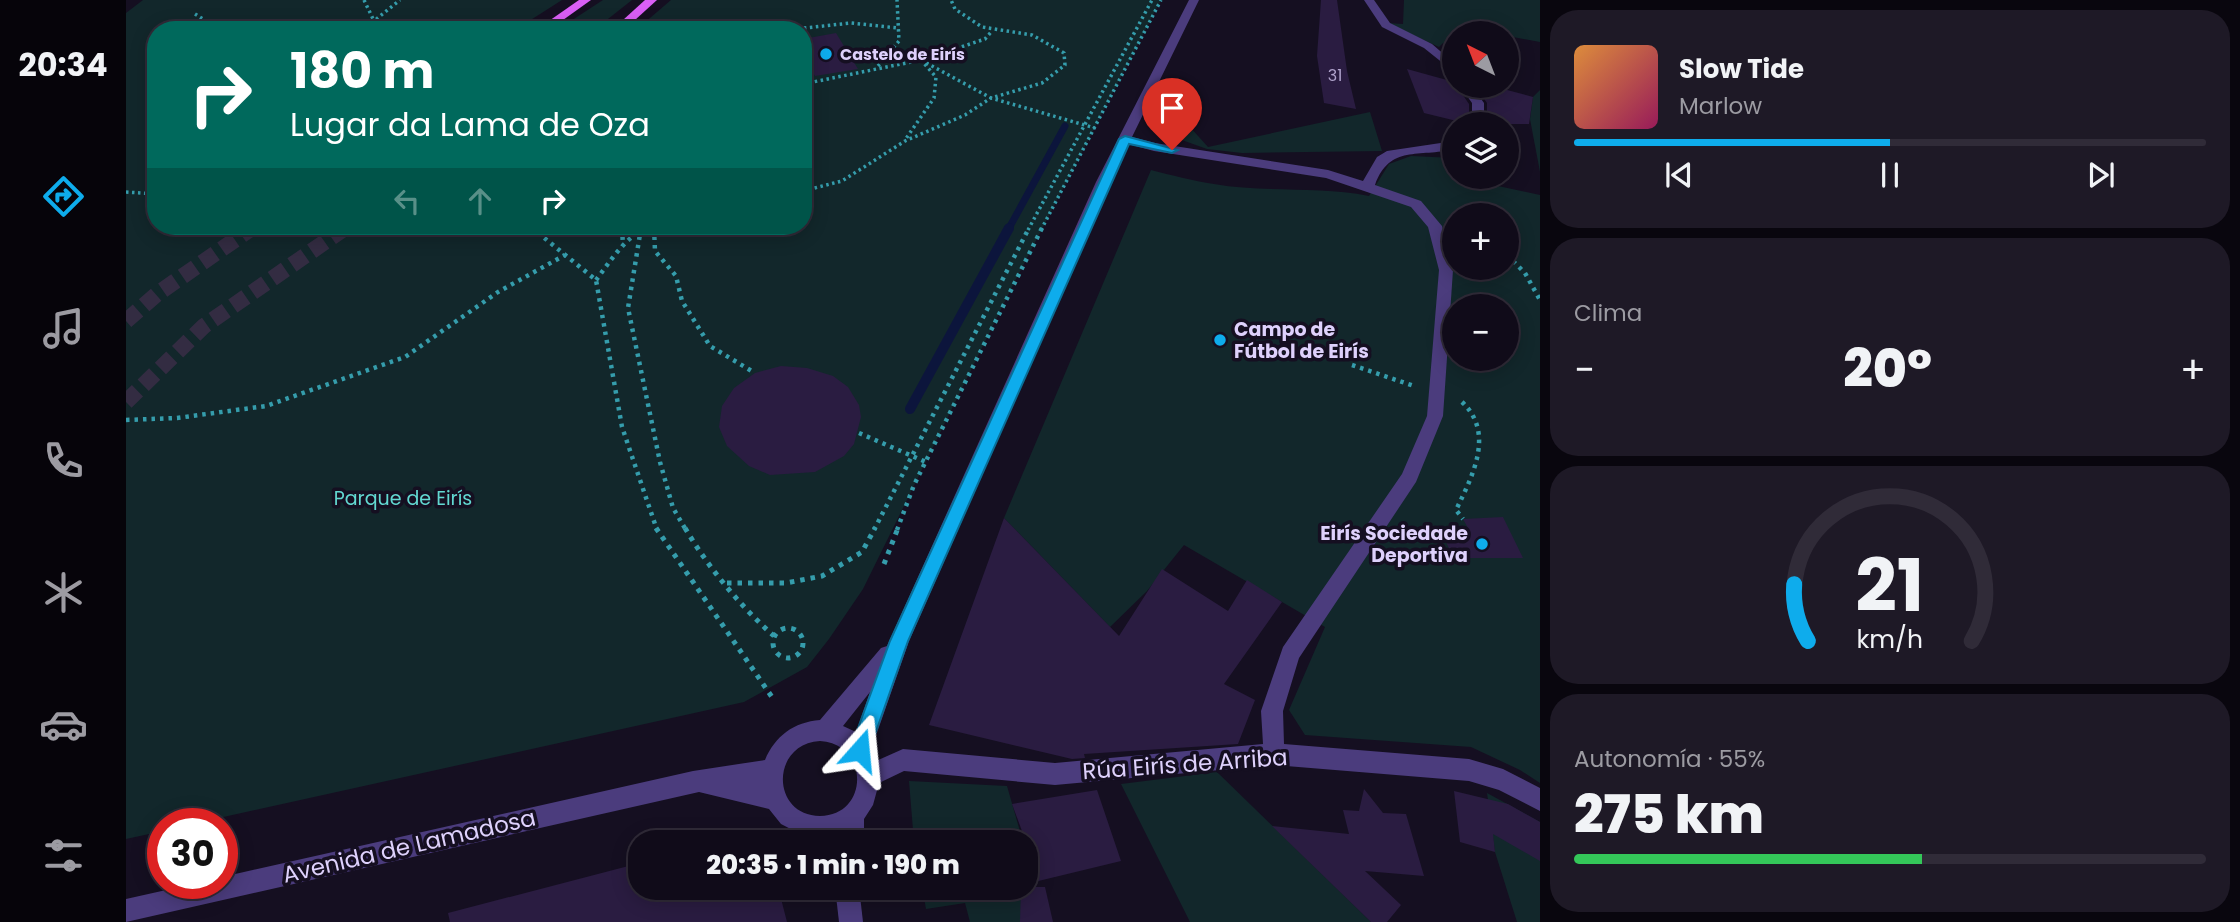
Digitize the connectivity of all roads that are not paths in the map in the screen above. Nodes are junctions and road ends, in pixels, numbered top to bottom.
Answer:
1 (586, 0) edge
2 (652, 0) edge
3 (1194, 0) edge
4 (1369, 0) edge
5 (554, 21) edge
6 (628, 21) edge
7 (1442, 58) edge
8 (1125, 139) junction
9 (1442, 147) edge
10 (1368, 186) junction
11 (899, 641) junction
12 (825, 730) junction
13 (860, 750) junction
14 (1274, 754) junction
15 (772, 770) junction
16 (869, 776) junction
17 (693, 782) junction
18 (776, 799) junction
19 (1540, 800) edge
20 (853, 814) junction
21 (808, 830) edge
22 (819, 830) edge
23 (852, 830) edge
24 (847, 900) edge
25 (126, 911) edge
26 (851, 922) edge

1 - 5 main road
2 - 6 main road
3 - 8 street
4 - 7 street
8 - 10 street
8 - 11 street
9 - 10 street
10 - 14 street
11 - 12 street
11 - 13 street
12 - 13 street
12 - 15 street
13 - 16 street
14 - 16 street, Rúa Eirís de Arriba
14 - 19 street, Rúa Eirís de Arriba
15 - 17 street, Avenida de Lamadosa
15 - 18 street
16 - 20 street
17 - 18 street, Avenida de Lamadosa
17 - 25 street, Avenida de Lamadosa
18 - 21 street
20 - 22 street
20 - 23 street
24 - 26 street

